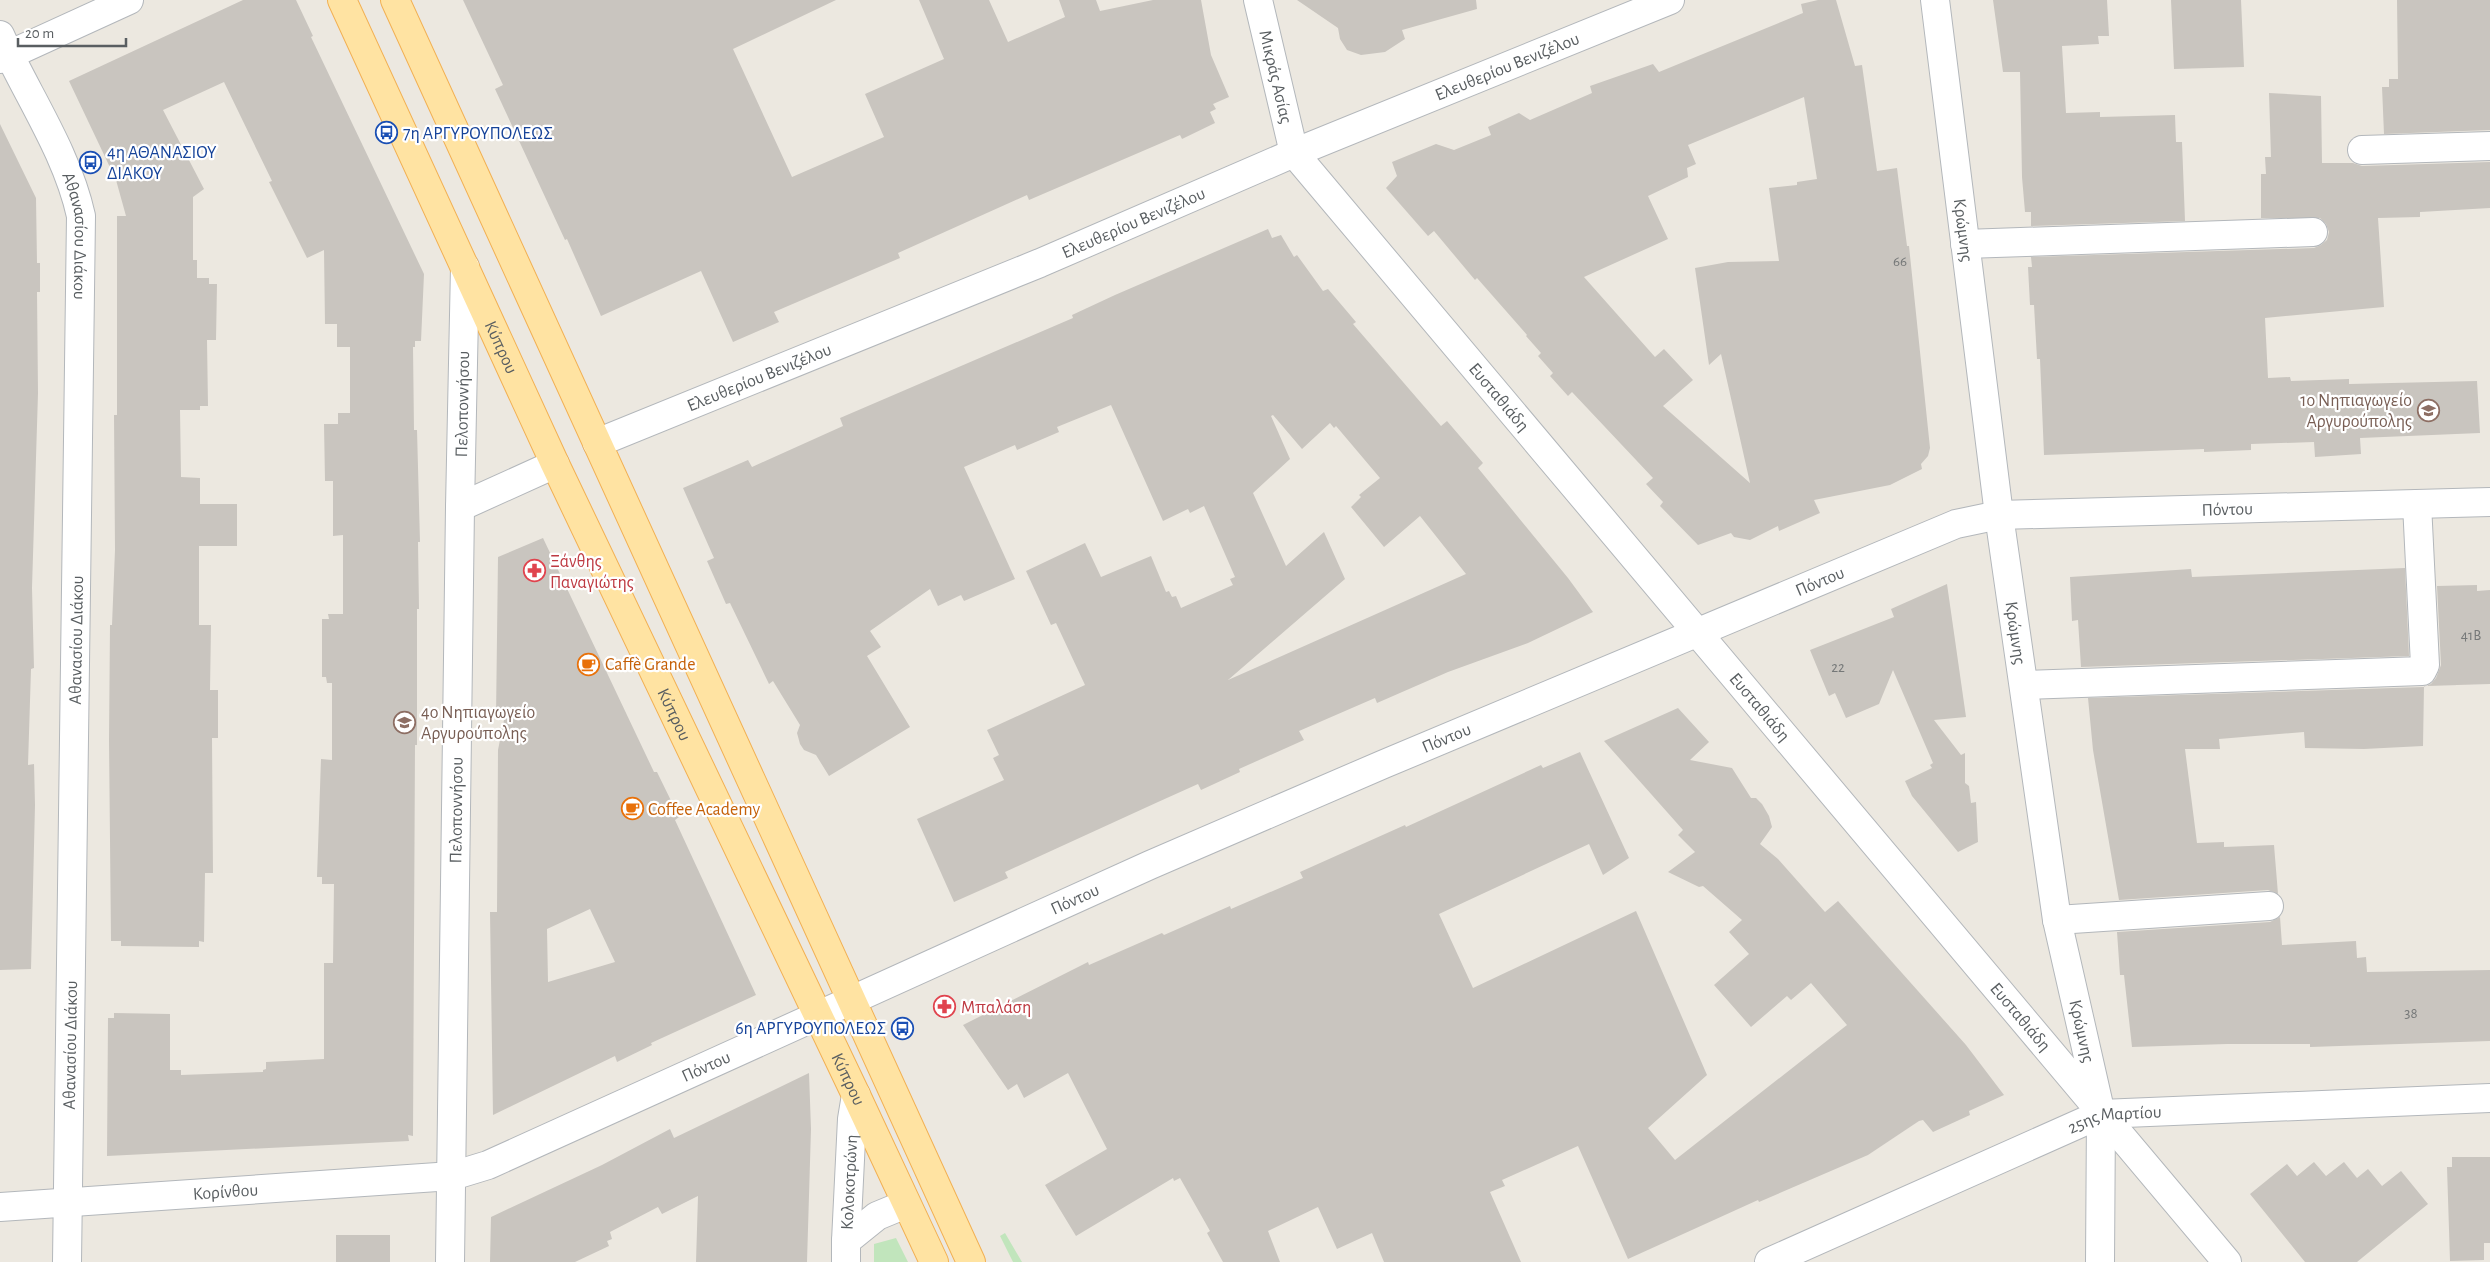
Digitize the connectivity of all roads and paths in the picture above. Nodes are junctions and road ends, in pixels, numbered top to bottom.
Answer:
1 (128, 0) edge
2 (342, 0) edge
3 (395, 0) edge
4 (1258, 0) edge
5 (1670, 0) edge
6 (1935, 0) edge
7 (3, 50) edge
8 (2490, 146) edge
9 (2362, 150) dead end
10 (1294, 153) junction
11 (2313, 232) dead end
12 (1965, 244) junction
13 (465, 267) junction
14 (597, 442) junction
15 (555, 464) junction
16 (2490, 502) edge
17 (2417, 504) junction
18 (460, 508) junction
19 (1999, 516) junction
20 (1696, 633) junction
21 (2024, 685) junction
22 (2269, 906) dead end
23 (2057, 920) junction
24 (851, 1000) junction
25 (817, 1014) junction
26 (856, 1094) junction
27 (2490, 1098) edge
28 (2101, 1114) junction
29 (452, 1176) junction
30 (68, 1204) junction
31 (906, 1204) junction
32 (0, 1207) edge
33 (846, 1252) edge
34 (67, 1262) edge
35 (450, 1262) edge
36 (934, 1262) edge
37 (971, 1262) edge
38 (1769, 1262) edge
39 (2100, 1262) edge
40 (2227, 1262) edge

1 - 7 street
2 - 13 main road, Κύπρου
3 - 14 main road, Κύπρου
4 - 10 street, Μικράς Ασίας
5 - 10 street, Ελευθερίου Βενιζέλου
6 - 12 street, Κρώμνης
7 - 30 street, Αθανασίου Διάκου
8 - 9 street
10 - 14 street, Ελευθερίου Βενιζέλου
10 - 20 street, Ευσταθιάδη
11 - 12 street
12 - 19 street, Κρώμνης
13 - 15 main road, Κύπρου
13 - 18 street, Πελοποννήσου
14 - 24 main road, Κύπρου
15 - 18 street
15 - 25 main road, Κύπρου
16 - 17 street, Πόντου
17 - 19 street, Πόντου
17 - 21 street
18 - 29 street, Πελοποννήσου
19 - 20 street, Πόντου
19 - 21 street, Κρώμνης
20 - 24 street, Πόντου
20 - 28 street, Ευσταθιάδη
21 - 23 street, Κρώμνης
22 - 23 street
23 - 28 street, Κρώμνης
24 - 25 street, Πόντου
24 - 37 main road, Κύπρου
25 - 26 main road, Κύπρου
25 - 29 street, Πόντου
26 - 31 main road, Κύπρου
26 - 33 street, Κολοκοτρώνη
27 - 28 street, 25ης Μαρτίου
28 - 38 street, 25ης Μαρτίου
28 - 39 street, Κρώμνης
28 - 40 street, Ευσταθιάδη
29 - 30 street, Κορίνθου
29 - 35 street, Πελοποννήσου
30 - 32 street, Κορίνθου
30 - 34 street, Αθανασίου Διάκου
31 - 33 street, Κολοκοτρώνη
31 - 36 main road, Κύπρου

